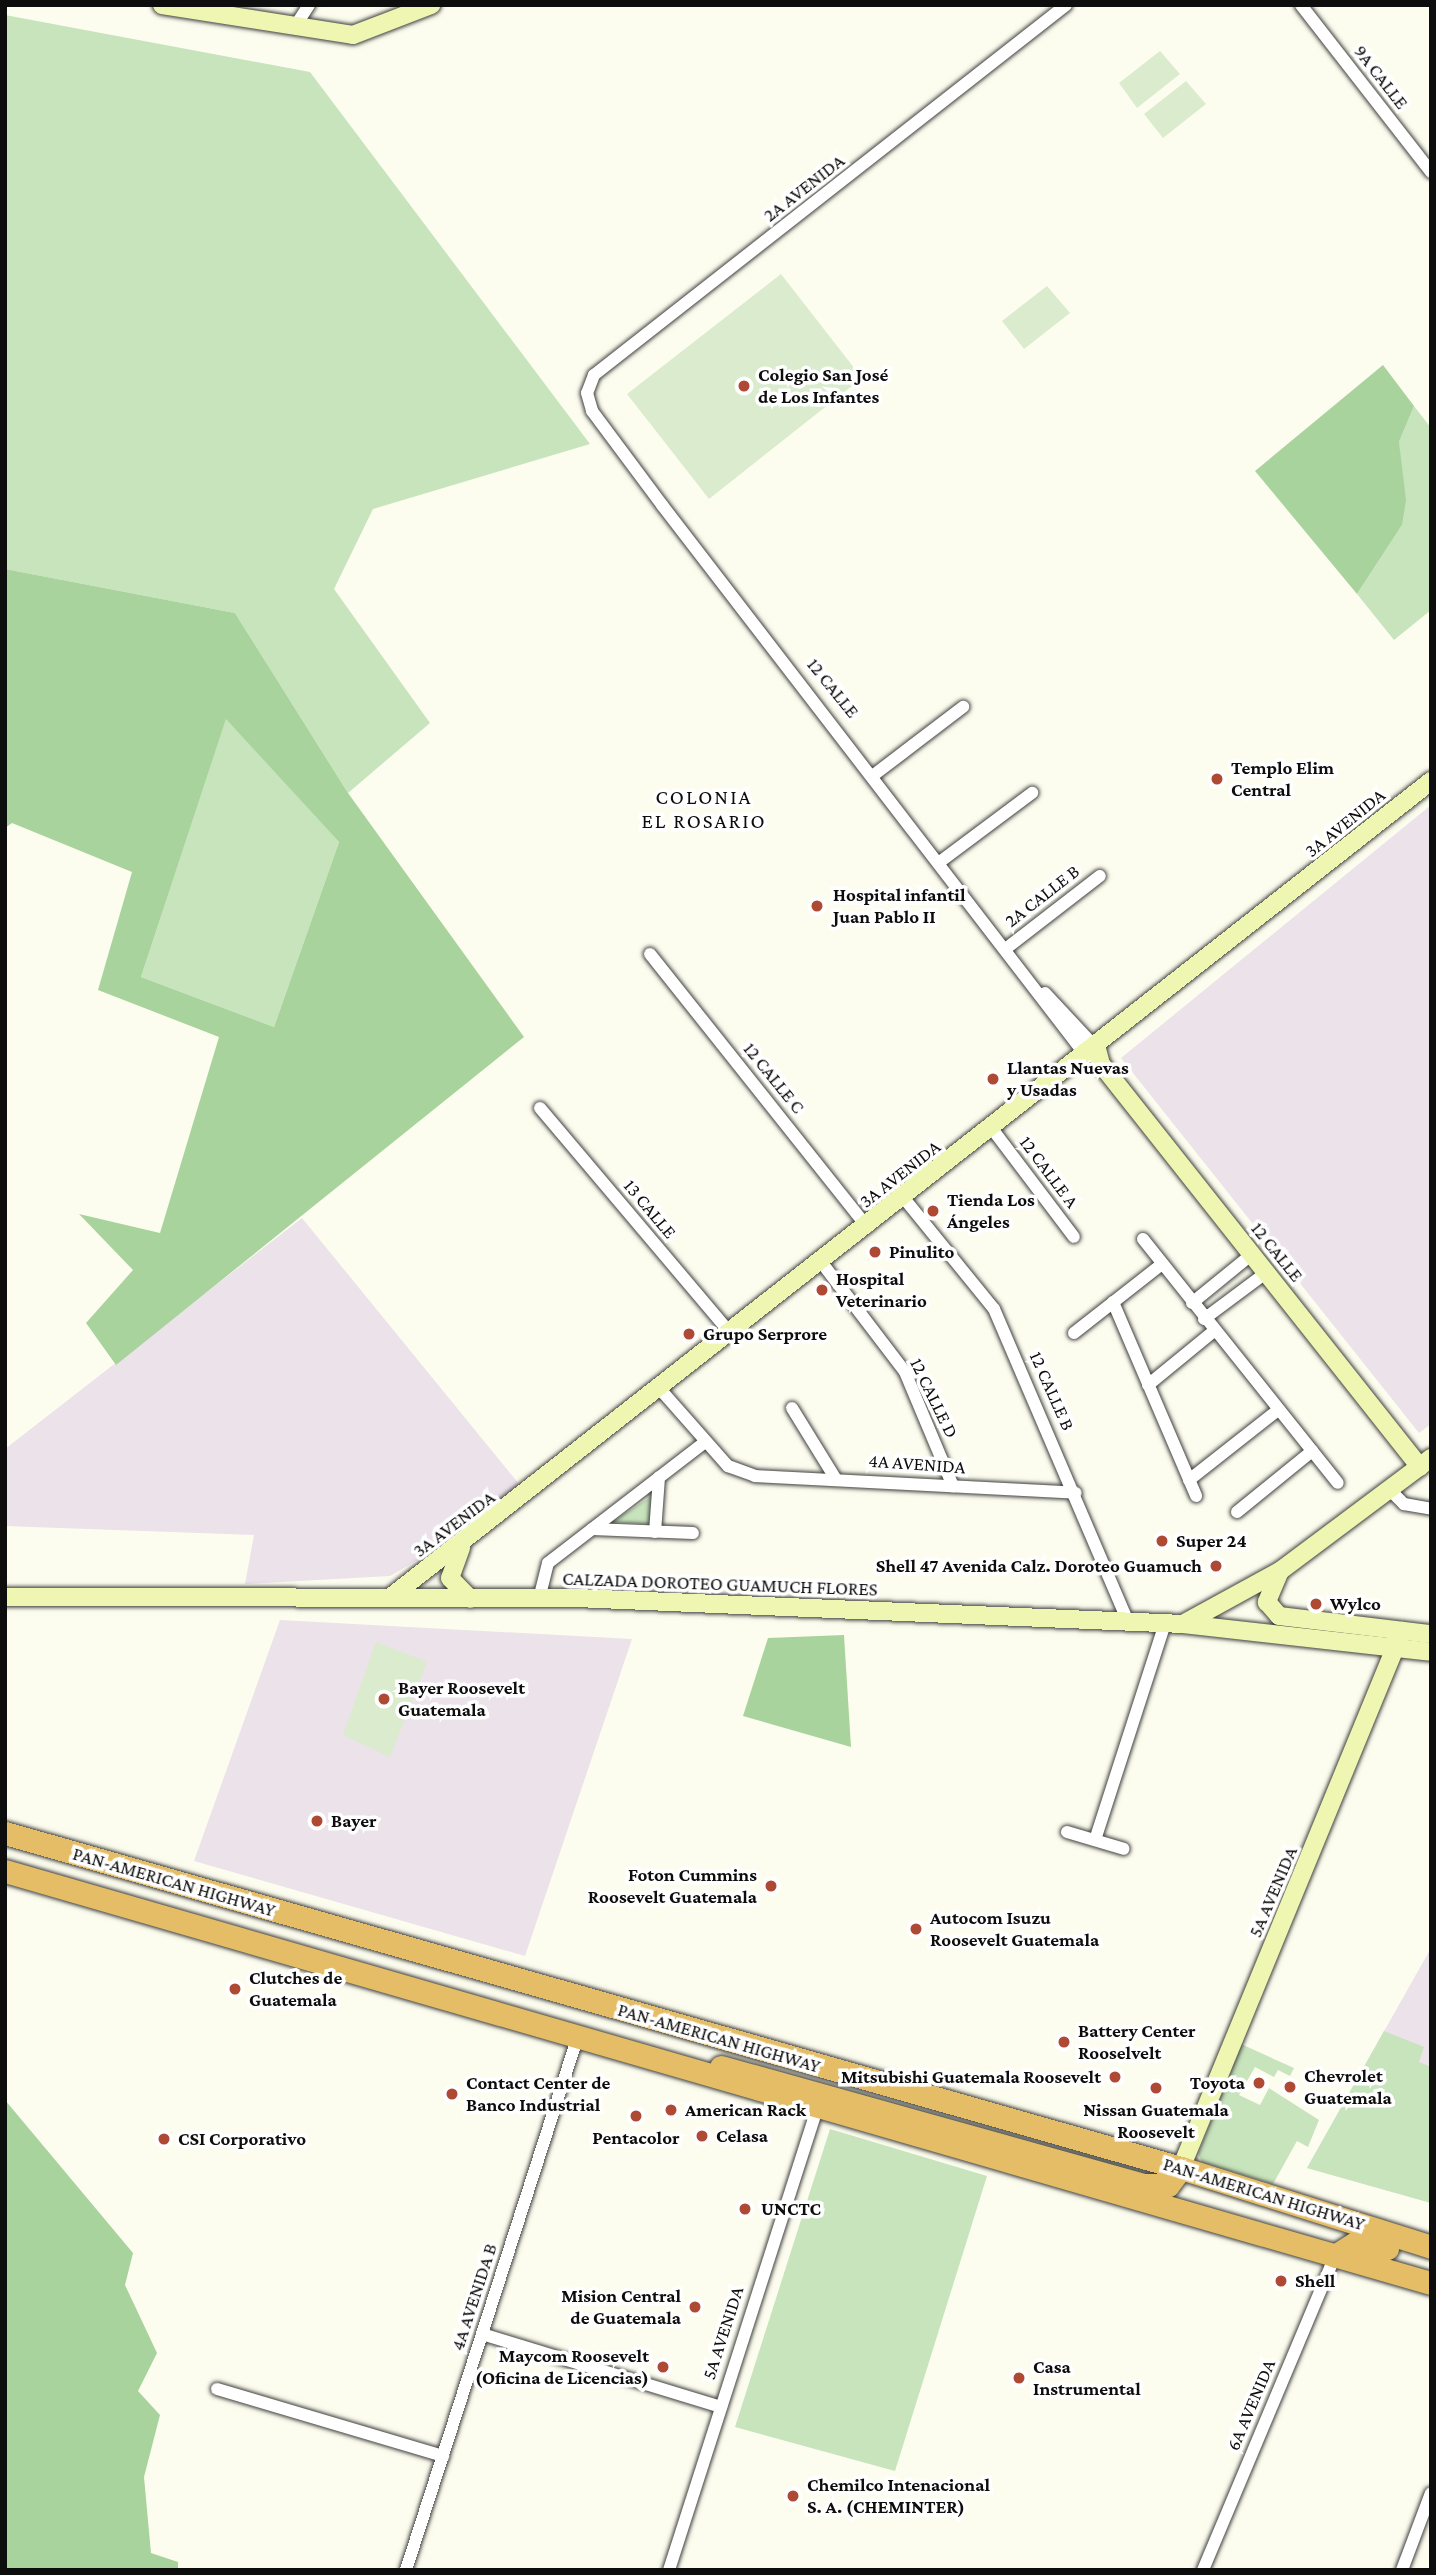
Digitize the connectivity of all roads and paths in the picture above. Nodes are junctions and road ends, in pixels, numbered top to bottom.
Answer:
1 (162, 5) edge
2 (309, 5) edge
3 (431, 5) edge
4 (1066, 5) edge
5 (1301, 5) edge
6 (296, 25) junction
7 (1431, 172) edge
8 (592, 411) joint
9 (962, 707) dead end
10 (875, 774) junction
11 (1431, 781) edge
12 (1032, 793) dead end
13 (940, 861) junction
14 (1100, 876) dead end
15 (1008, 947) junction
16 (650, 954) dead end
17 (1095, 1056) junction
18 (540, 1108) dead end
19 (993, 1130) junction
20 (903, 1198) junction
21 (867, 1227) junction
22 (1074, 1237) dead end
23 (1143, 1240) dead end
24 (1252, 1254) junction
25 (822, 1264) junction
26 (1162, 1264) junction
27 (1267, 1272) junction
28 (1219, 1282) junction
29 (1231, 1299) junction
30 (1113, 1302) junction
31 (1192, 1303) junction
32 (1204, 1319) junction
33 (1214, 1331) junction
34 (1074, 1332) dead end
35 (732, 1335) junction
36 (1148, 1385) junction
37 (660, 1389) junction
38 (792, 1408) dead end
39 (1278, 1410) junction
40 (704, 1443) junction
41 (1312, 1451) junction
42 (1425, 1463) edge
43 (659, 1477) junction
44 (835, 1478) junction
45 (1189, 1480) junction
46 (1338, 1483) dead end
47 (953, 1486) junction
48 (1390, 1490) junction
49 (1076, 1493) junction
50 (1195, 1496) dead end
51 (1431, 1509) edge
52 (1237, 1511) dead end
53 (592, 1529) junction
54 (656, 1532) junction
55 (693, 1533) dead end
56 (465, 1542) junction
57 (1280, 1571) junction
58 (392, 1596) junction
59 (5, 1597) edge
60 (470, 1599) junction
61 (539, 1599) junction
62 (1128, 1622) junction
63 (1165, 1623) junction
64 (1183, 1624) junction
65 (1402, 1631) junction
66 (1431, 1634) edge
67 (1397, 1649) junction
68 (1431, 1652) edge
69 (1067, 1832) dead end
70 (5, 1833) edge
71 (1095, 1840) junction
72 (1124, 1849) dead end
73 (5, 1871) edge
74 (224, 1897) junction
75 (209, 1931) junction
76 (578, 2036) junction
77 (669, 2064) junction
78 (817, 2108) junction
79 (1181, 2168) junction
80 (1431, 2247) edge
81 (1335, 2256) junction
82 (1431, 2260) edge
83 (1431, 2283) edge
84 (482, 2334) junction
85 (217, 2389) dead end
86 (721, 2407) junction
87 (443, 2456) junction
88 (1431, 2493) edge
89 (405, 2570) edge
90 (669, 2570) edge
91 (1203, 2570) edge
92 (1402, 2570) edge

1 - 6 main road
2 - 6 street
3 - 6 main road
4 - 8 street, 2A AVENIDA
5 - 7 street, 9A CALLE
8 - 10 street, 12 CALLE
9 - 10 street
10 - 13 street, 12 CALLE
11 - 17 main road, 3A AVENIDA
12 - 13 street
13 - 15 street, 12 CALLE
14 - 15 street, 2A CALLE B
15 - 17 street, 12 CALLE
16 - 21 street, 12 CALLE C
17 - 19 main road, 3A AVENIDA
17 - 24 main road, 12 CALLE
18 - 35 street, 13 CALLE
19 - 20 main road, 3A AVENIDA
19 - 22 street, 12 CALLE A
20 - 21 main road, 3A AVENIDA
20 - 49 street, 12 CALLE B
21 - 25 main road, 3A AVENIDA
23 - 26 street
24 - 27 main road, 12 CALLE
24 - 28 street
25 - 35 main road, 3A AVENIDA
25 - 47 street, 12 CALLE D
26 - 30 street
26 - 31 street
27 - 29 street
27 - 42 main road, 12 CALLE
28 - 29 street
28 - 31 street
29 - 32 street
30 - 34 street
30 - 36 street
31 - 32 street
32 - 33 street
33 - 36 street
33 - 39 street
35 - 37 main road, 3A AVENIDA
36 - 45 street
37 - 40 street
37 - 56 main road, 3A AVENIDA
38 - 44 street
39 - 41 street
39 - 45 street
40 - 43 street
40 - 44 street, 4A AVENIDA
41 - 46 street
41 - 52 street
42 - 48 main road
43 - 53 street
43 - 54 street
44 - 47 street, 4A AVENIDA
45 - 50 street
47 - 49 street, 4A AVENIDA
48 - 51 street
48 - 57 main road
49 - 62 street, 12 CALLE B
53 - 54 street
53 - 61 street
54 - 55 street
56 - 58 main road, 3A AVENIDA
56 - 60 main road
57 - 64 main road
57 - 65 main road
58 - 59 main road, CALZADA DOROTEO GUAMUCH FLORES
58 - 60 main road, CALZADA DOROTEO GUAMUCH FLORES
60 - 61 main road, CALZADA DOROTEO GUAMUCH FLORES
61 - 62 main road, CALZADA DOROTEO GUAMUCH FLORES
62 - 63 main road, CALZADA DOROTEO GUAMUCH FLORES
63 - 64 main road, CALZADA DOROTEO GUAMUCH FLORES
63 - 71 street
64 - 67 main road, CALZADA DOROTEO GUAMUCH FLORES
65 - 66 main road
65 - 67 main road, 5A AVENIDA
67 - 68 main road, CALZADA DOROTEO GUAMUCH FLORES
67 - 79 main road, 5A AVENIDA
69 - 71 street
70 - 74 highway, PAN-AMERICAN HIGHWAY
71 - 72 street
73 - 75 highway, PAN-AMERICAN HIGHWAY
74 - 75 highway
74 - 79 highway, PAN-AMERICAN HIGHWAY
75 - 76 highway, PAN-AMERICAN HIGHWAY
76 - 77 highway, PAN-AMERICAN HIGHWAY
76 - 84 street, 4A AVENIDA B
77 - 78 highway, PAN-AMERICAN HIGHWAY
77 - 79 highway
78 - 81 highway, PAN-AMERICAN HIGHWAY
78 - 86 street, 5A AVENIDA
79 - 80 highway, PAN-AMERICAN HIGHWAY
81 - 82 highway
81 - 83 highway, PAN-AMERICAN HIGHWAY
81 - 91 street, 6A AVENIDA
84 - 86 street
84 - 87 street, 4A AVENIDA B
85 - 87 street
86 - 90 street, 5A AVENIDA
87 - 89 street, 4A AVENIDA B
88 - 92 street

